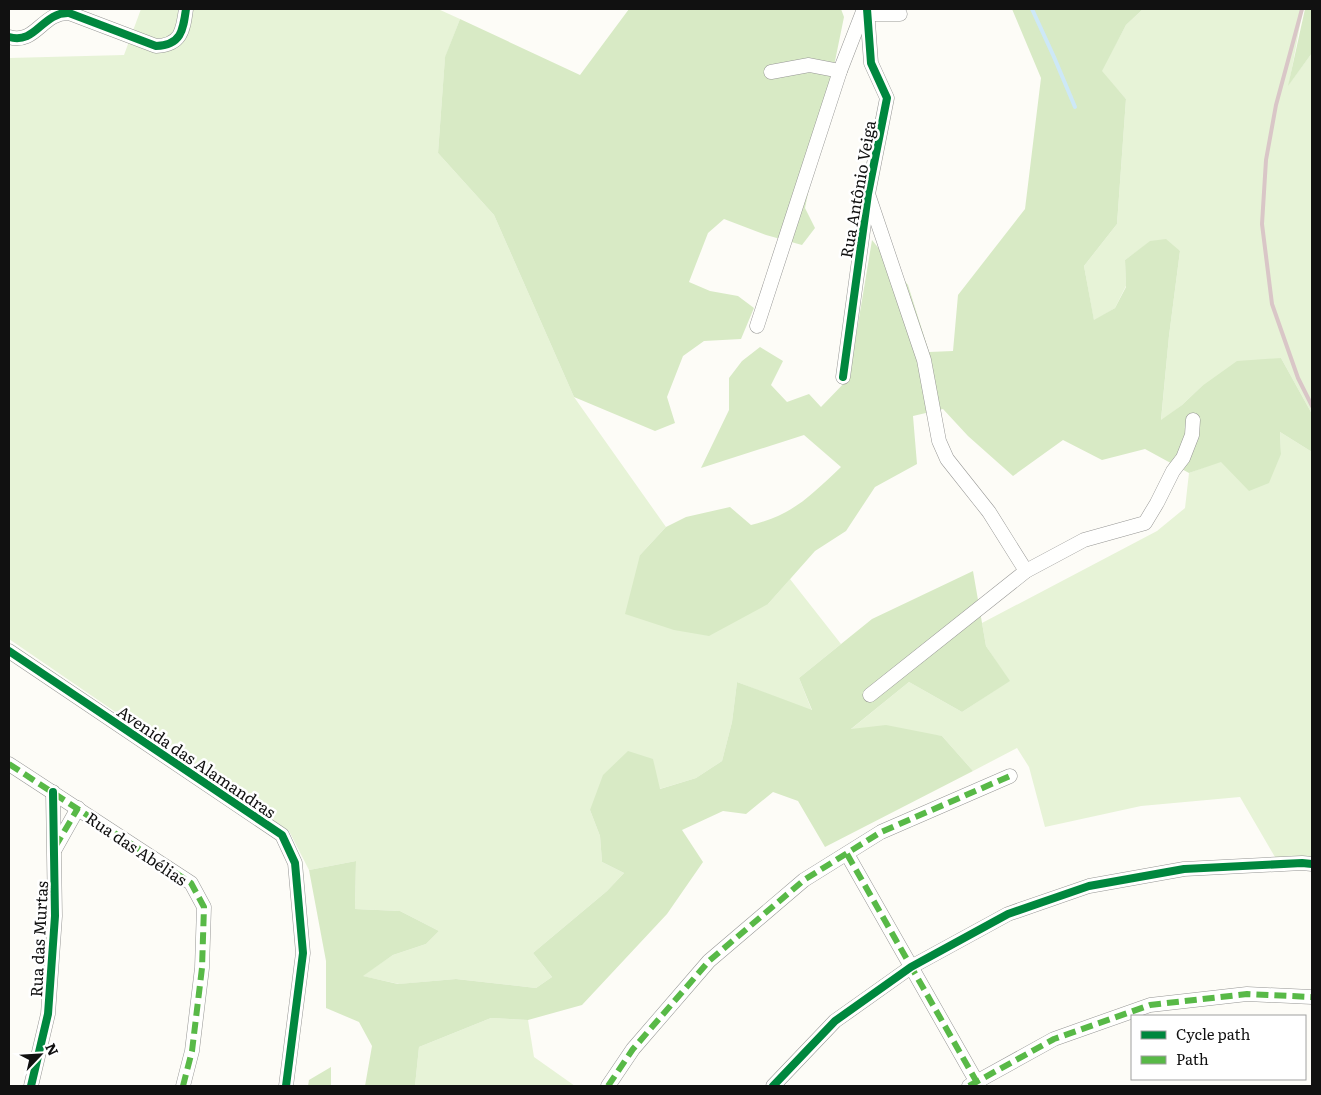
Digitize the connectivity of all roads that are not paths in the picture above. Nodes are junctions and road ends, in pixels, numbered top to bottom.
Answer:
1 (186, 9) edge
2 (866, 11) edge
3 (900, 14) dead end
4 (9, 38) edge
5 (840, 71) junction
6 (771, 72) dead end
7 (868, 194) junction
8 (758, 326) dead end
9 (842, 377) dead end
10 (1194, 420) dead end
11 (1026, 571) junction
12 (9, 651) edge
13 (870, 695) dead end
14 (9, 764) edge
15 (1010, 776) dead end
16 (53, 792) junction
17 (78, 808) junction
18 (54, 850) junction
19 (846, 854) junction
20 (1312, 864) edge
21 (911, 967) junction
22 (1312, 997) edge
23 (974, 1084) edge
24 (31, 1086) edge
25 (183, 1086) edge
26 (286, 1086) edge
27 (608, 1086) edge
28 (773, 1086) edge

1 - 4 street
2 - 3 street
2 - 5 street
2 - 7 street, Rua Antônio Veiga
5 - 6 street
5 - 8 street
7 - 9 street, Rua Antônio Veiga
7 - 11 street
10 - 11 street
11 - 13 street
12 - 26 street, Avenida das Alamandras
14 - 16 street, Rua das Abélias
15 - 19 street
16 - 17 street, Rua das Abélias
16 - 18 street, Rua das Murtas
17 - 18 street
17 - 25 street, Rua das Abélias
18 - 24 street, Rua das Murtas
19 - 21 street
19 - 27 street
20 - 21 street
21 - 23 street
21 - 28 street
22 - 23 street

